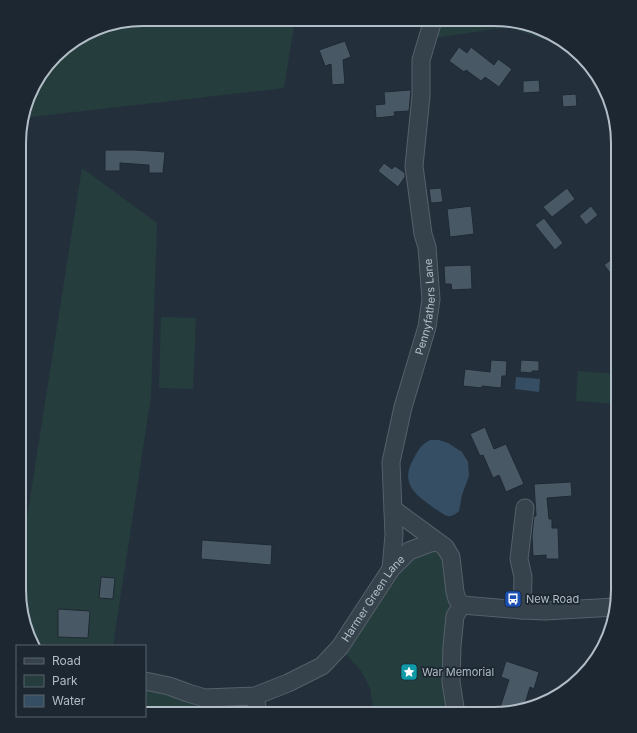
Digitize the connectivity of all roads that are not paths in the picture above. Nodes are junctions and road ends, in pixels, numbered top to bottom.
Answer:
1 (431, 26) edge
2 (525, 508) dead end
3 (393, 509) junction
4 (438, 542) junction
5 (391, 569) junction
6 (462, 604) junction
7 (610, 607) edge
8 (522, 610) junction
9 (146, 681) edge
10 (256, 696) junction
11 (257, 707) edge
12 (455, 707) edge

1 - 3 street, Pennyfathers Lane
2 - 8 street
3 - 4 street
3 - 5 street, Pennyfathers Lane
4 - 5 street, Harmer Green Lane
4 - 6 street
5 - 10 street, Harmer Green Lane
6 - 8 street
6 - 12 street
7 - 8 street
9 - 10 street, Harmer Green Lane
10 - 11 street

